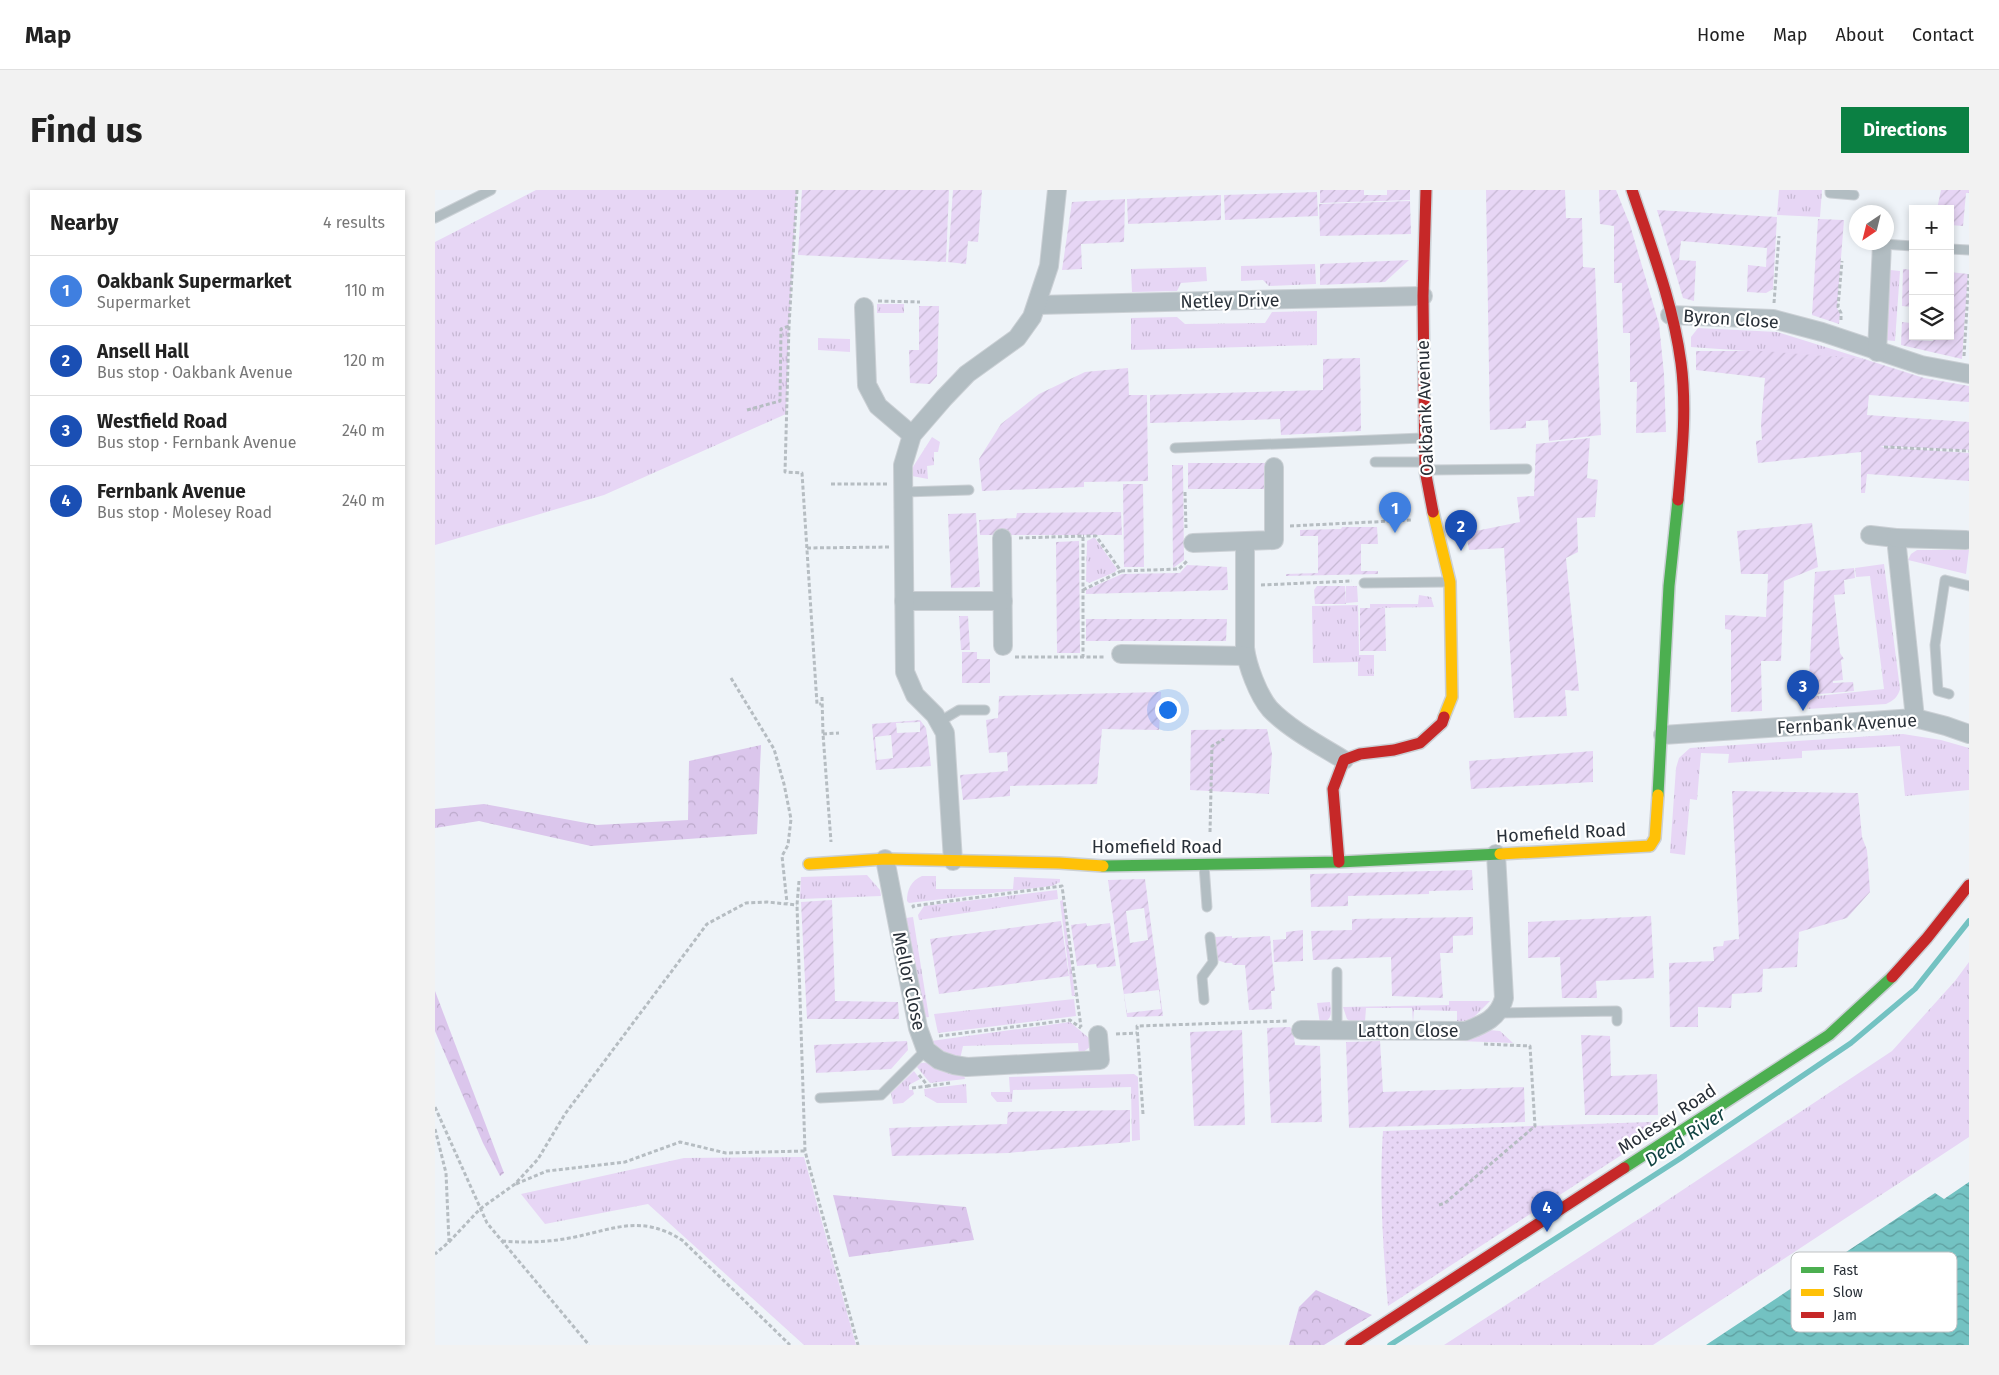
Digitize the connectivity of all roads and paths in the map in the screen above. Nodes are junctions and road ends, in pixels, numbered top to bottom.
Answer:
1 (491, 190) edge
2 (797, 190) edge
3 (1057, 190) edge
4 (1426, 190) edge
5 (1632, 190) edge
6 (1830, 190) edge
7 (1854, 195) dead end
8 (435, 218) edge
9 (1779, 236) dead end
10 (1894, 245) edge
11 (1909, 246) edge
12 (1954, 249) edge
13 (1882, 250) edge
14 (1969, 250) edge
15 (1842, 261) dead end
16 (1969, 274) edge
17 (1423, 296) junction
18 (920, 302) dead end
19 (1037, 305) junction
20 (864, 307) joint
21 (1670, 315) junction
22 (1773, 319) junction
23 (789, 326) junction
24 (1840, 338) junction
25 (1877, 352) junction
26 (1966, 374) edge
27 (747, 410) dead end
28 (912, 435) junction
29 (1425, 438) junction
30 (1884, 447) dead end
31 (1175, 448) dead end
32 (1969, 452) edge
33 (1375, 462) dead end
34 (1425, 466) junction
35 (1274, 467) dead end
36 (1527, 469) dead end
37 (831, 484) dead end
38 (903, 488) junction
39 (969, 490) dead end
40 (1185, 492) dead end
41 (1434, 520) junction
42 (1274, 527) junction
43 (1870, 535) dead end
44 (1083, 536) junction
45 (1002, 538) joint
46 (1896, 538) junction
47 (1967, 541) edge
48 (1245, 542) junction
49 (1190, 543) junction
50 (904, 547) junction
51 (807, 548) junction
52 (1121, 571) junction
53 (1450, 582) junction
54 (1364, 584) joint
55 (1245, 585) junction
56 (1969, 586) edge
57 (1083, 590) junction
58 (905, 601) junction
59 (1003, 601) junction
60 (1003, 646) joint
61 (1121, 654) joint
62 (1083, 656) junction
63 (1246, 656) junction
64 (731, 678) dead end
65 (1949, 694) dead end
66 (822, 697) dead end
67 (821, 704) junction
68 (985, 710) dead end
69 (1915, 718) junction
70 (939, 722) junction
71 (839, 732) dead end
72 (823, 734) junction
73 (1969, 734) edge
74 (1663, 735) junction
75 (1224, 739) dead end
76 (1345, 760) junction
77 (1210, 832) dead end
78 (1496, 854) junction
79 (885, 859) junction
80 (953, 861) junction
81 (1339, 862) junction
82 (833, 863) junction
83 (809, 864) dead end
84 (1204, 865) junction
85 (1969, 885) edge
86 (787, 903) junction
87 (797, 905) dead end
88 (1207, 907) dead end
89 (915, 915) dead end
90 (1210, 937) dead end
91 (1337, 972) dead end
92 (1204, 1000) dead end
93 (1498, 1013) junction
94 (1617, 1021) dead end
95 (1081, 1028) junction
96 (1301, 1030) joint
97 (1337, 1031) junction
98 (1137, 1033) junction
99 (1098, 1035) junction
100 (1474, 1043) dead end
101 (923, 1044) junction
102 (929, 1086) dead end
103 (912, 1088) dead end
104 (820, 1098) dead end
105 (435, 1107) edge
106 (1143, 1114) dead end
107 (435, 1129) edge
108 (805, 1151) dead end
109 (515, 1184) junction
110 (1439, 1205) dead end
111 (480, 1209) junction
112 (502, 1241) junction
113 (449, 1242) junction
114 (435, 1254) edge
115 (589, 1345) edge
116 (790, 1345) edge
117 (1351, 1345) edge

1 - 8 lane
2 - 23 path
3 - 19 street
4 - 17 street, Oakbank Avenue
5 - 21 street, Homefield Road
6 - 7 lane
9 - 22 path
10 - 11 lane
12 - 14 lane
13 - 25 street
15 - 24 path
16 - 26 path
17 - 19 street, Netley Drive
17 - 29 street, Oakbank Avenue
18 - 20 path
19 - 28 street
20 - 28 street
21 - 22 street, Byron Close
21 - 74 street, Homefield Road
22 - 24 street, Byron Close
23 - 27 path
23 - 51 path
24 - 25 street, Byron Close
25 - 26 street, Byron Close
28 - 38 street
29 - 31 lane
29 - 34 street, Oakbank Avenue
30 - 32 path
33 - 34 lane
34 - 36 lane
34 - 41 street, Oakbank Avenue
35 - 42 street
37 - 38 path
38 - 39 lane
38 - 50 street
40 - 49 path
41 - 42 path
41 - 53 street, Oakbank Avenue
42 - 48 street
43 - 46 street
44 - 45 path
44 - 52 path
44 - 57 path
45 - 59 street
46 - 47 street
46 - 69 street
48 - 49 street
48 - 55 street
49 - 52 path
50 - 51 path
50 - 58 street
51 - 67 path
52 - 57 path
53 - 54 lane
53 - 76 street, Oakbank Avenue
54 - 55 path
55 - 63 street
56 - 65 lane
57 - 62 path
58 - 59 street
58 - 70 street
59 - 60 street
60 - 62 path
61 - 62 path
61 - 63 street
63 - 76 street
64 - 86 path
66 - 67 path
67 - 72 path
68 - 70 lane
69 - 73 street, Fernbank Avenue
69 - 74 street, Fernbank Avenue
70 - 80 street
71 - 72 path
72 - 82 path
74 - 78 street, Homefield Road
75 - 77 path
76 - 81 street
78 - 81 street, Homefield Road
78 - 93 street
79 - 80 street, Homefield Road
79 - 82 street, Homefield Road
79 - 101 street, Mellor Close
80 - 84 street, Homefield Road
81 - 84 street, Homefield Road
82 - 83 street, Homefield Road
84 - 88 lane
85 - 117 street, Molesey Road
86 - 87 path
86 - 109 path
89 - 95 path
90 - 92 lane
91 - 97 lane
93 - 94 lane
93 - 97 street, Latton Close
95 - 99 path
95 - 101 path
96 - 97 street, Latton Close
96 - 98 path
98 - 99 path
98 - 106 path
99 - 101 street, Mellor Close
100 - 110 path
101 - 104 lane
102 - 103 path
105 - 111 path
107 - 113 path
108 - 109 path
109 - 111 path
111 - 112 path
111 - 113 path
112 - 115 path
112 - 116 path
113 - 114 path

